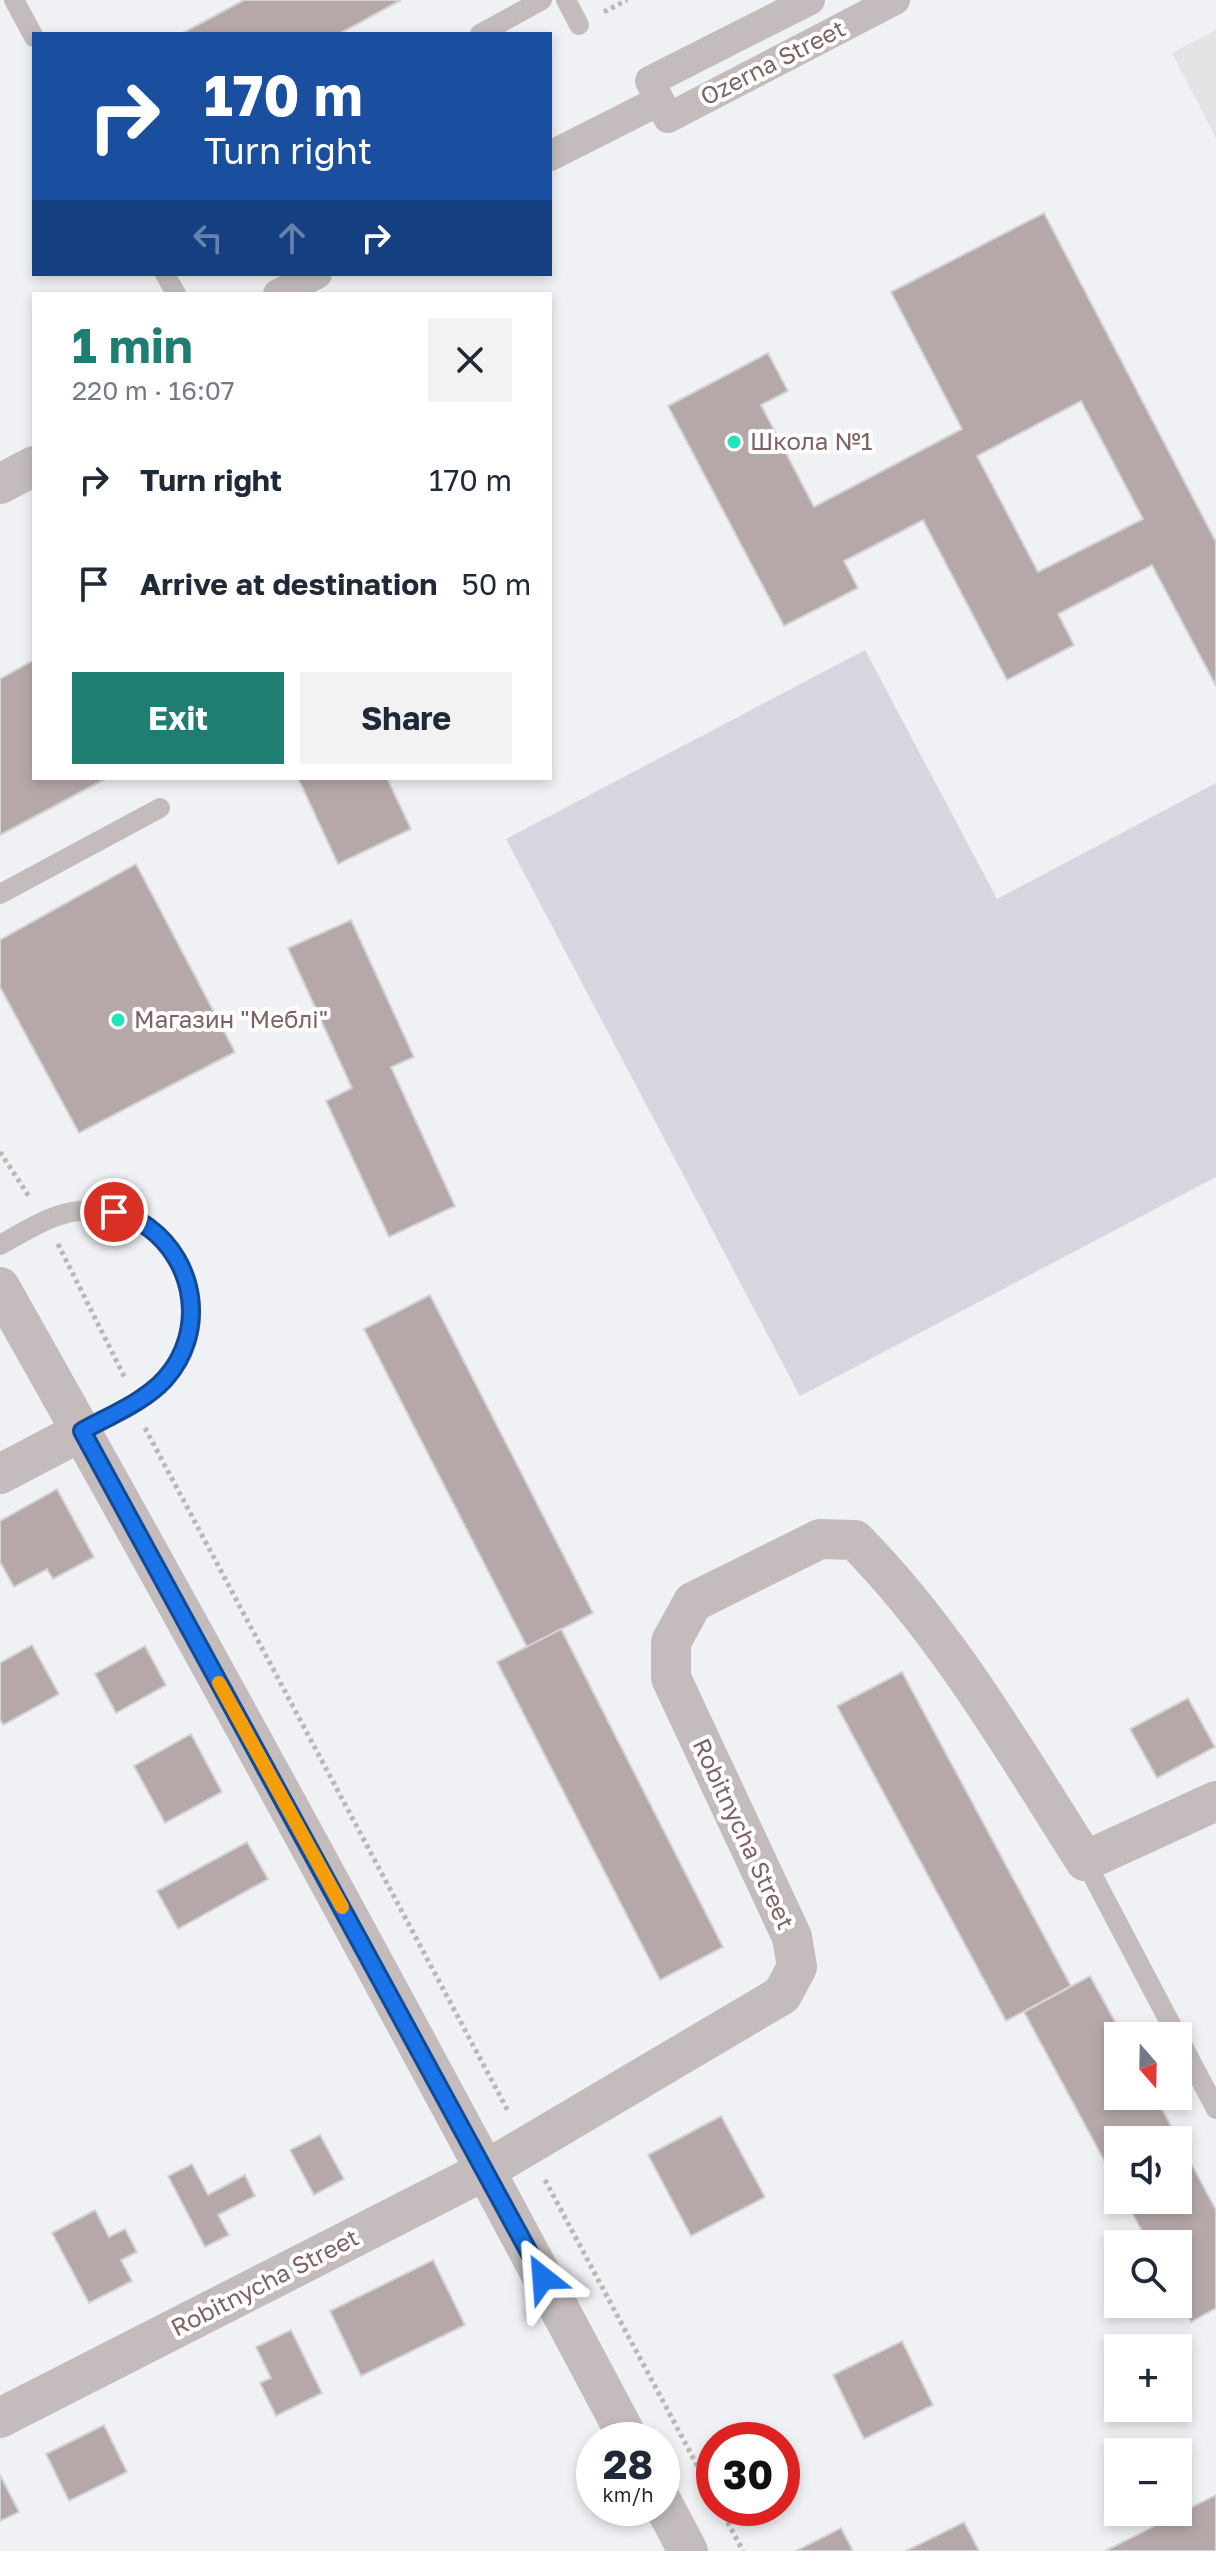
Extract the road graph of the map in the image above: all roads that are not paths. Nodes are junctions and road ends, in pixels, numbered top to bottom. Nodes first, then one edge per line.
1 (14, 0) edge
2 (542, 0) edge
3 (566, 0) edge
4 (810, 0) edge
5 (895, 0) edge
6 (579, 25) dead end
7 (484, 32) edge
8 (32, 33) edge
9 (659, 101) junction
10 (552, 155) edge
11 (313, 276) edge
12 (282, 292) edge
13 (32, 467) edge
14 (0, 484) edge
15 (160, 808) dead end
16 (0, 894) edge
17 (0, 1245) edge
18 (0, 1287) edge
19 (82, 1431) junction
20 (0, 1474) edge
21 (1216, 1801) edge
22 (1085, 1861) junction
23 (1171, 2022) edge
24 (1192, 2063) edge
25 (1216, 2109) edge
26 (486, 2170) junction
27 (0, 2418) edge
28 (619, 2422) edge
29 (675, 2526) edge
30 (688, 2551) edge

1 - 8 lane
2 - 7 lane
3 - 6 lane
4 - 9 street, Ozerna Street
5 - 9 street, Ozerna Street
9 - 10 street
11 - 12 street
13 - 14 street
15 - 16 lane
17 - 19 lane
18 - 19 street
19 - 20 street
19 - 26 street
21 - 22 street
22 - 23 lane
22 - 26 street, Robitnycha Street
24 - 25 lane
26 - 27 street, Robitnycha Street
26 - 28 street
29 - 30 street

